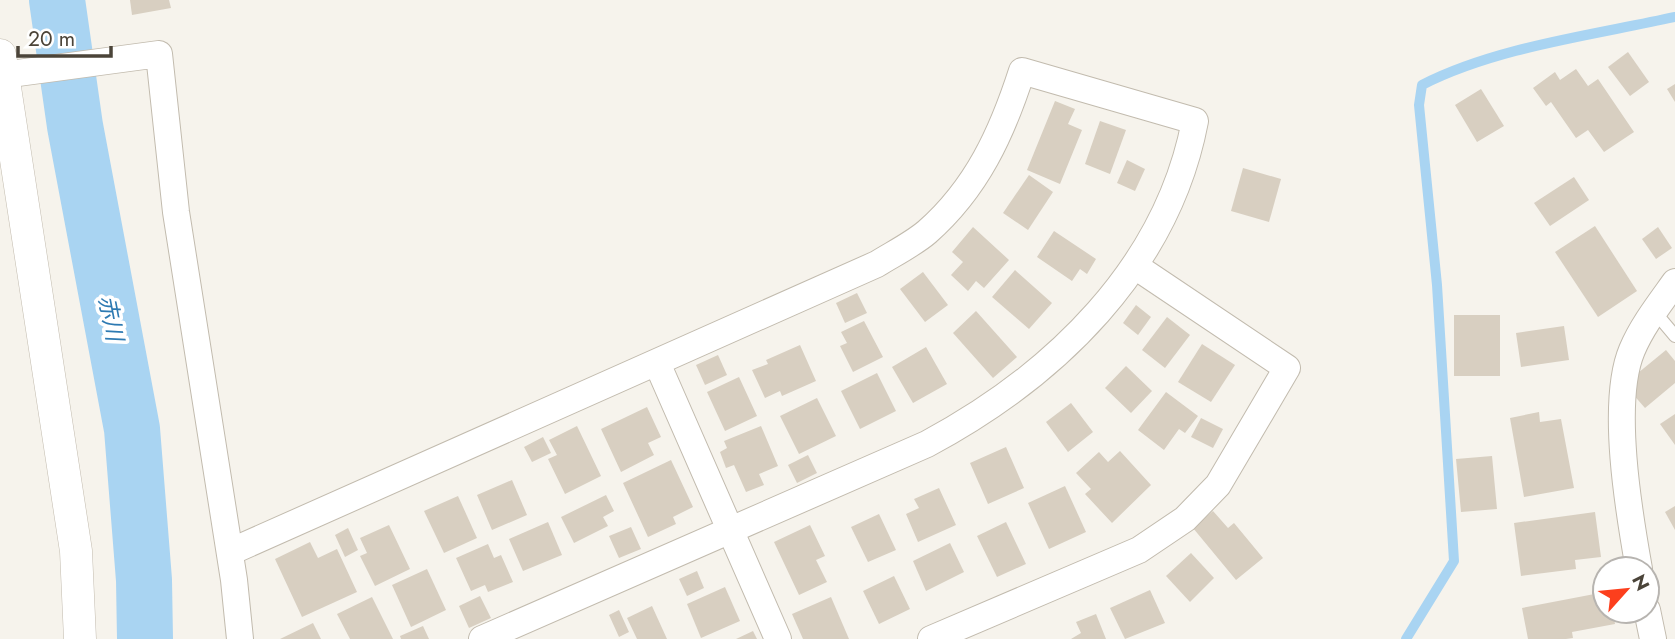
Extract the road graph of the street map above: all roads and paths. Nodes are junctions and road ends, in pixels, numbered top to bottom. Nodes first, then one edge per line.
1 (2, 65) edge
2 (1135, 267) junction
3 (1675, 282) edge
4 (1654, 311) junction
5 (1675, 337) edge
6 (657, 363) junction
7 (730, 531) junction
8 (230, 552) junction
9 (1636, 555) edge
10 (80, 639) edge
11 (240, 639) edge
12 (482, 639) edge
13 (778, 639) edge
14 (931, 639) edge

1 - 8 street
1 - 10 street
2 - 6 street
2 - 7 street
2 - 14 street
3 - 4 street
4 - 5 lane
4 - 9 street
6 - 7 street
6 - 8 street
7 - 12 street
7 - 13 street
8 - 11 street

